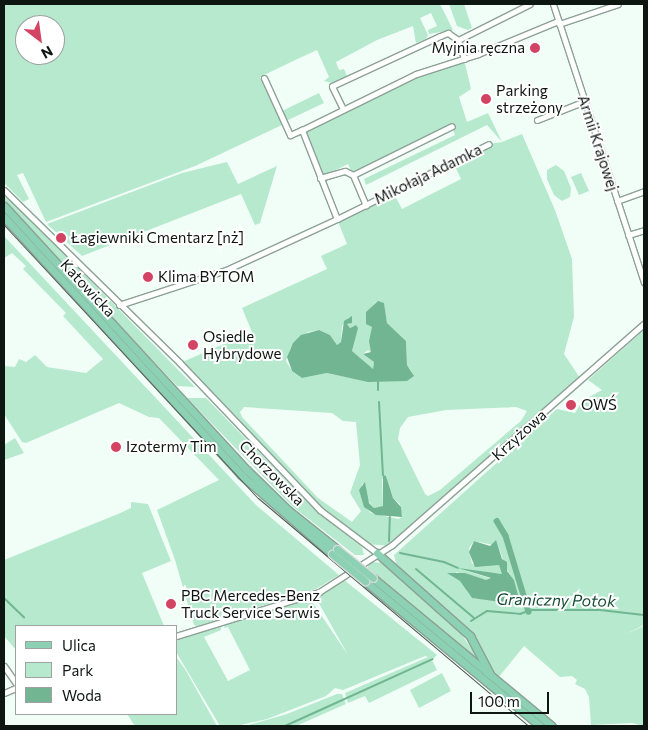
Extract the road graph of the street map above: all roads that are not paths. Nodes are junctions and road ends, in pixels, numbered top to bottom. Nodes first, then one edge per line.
1 (530, 4) edge
2 (553, 4) edge
3 (618, 4) edge
4 (559, 23) junction
5 (458, 40) junction
6 (464, 59) junction
7 (264, 78) dead end
8 (584, 101) junction
9 (344, 109) junction
10 (537, 120) dead end
11 (452, 126) dead end
12 (302, 130) junction
13 (489, 144) dead end
14 (353, 175) junction
15 (320, 178) junction
16 (4, 190) edge
17 (644, 192) edge
18 (617, 201) junction
19 (366, 205) junction
20 (4, 206) edge
21 (4, 217) edge
22 (337, 219) junction
23 (644, 230) edge
24 (628, 235) junction
25 (644, 283) edge
26 (119, 305) junction
27 (644, 324) edge
28 (152, 378) joint
29 (335, 552) junction
30 (377, 553) junction
31 (369, 580) junction
32 (178, 635) edge
33 (4, 666) edge
34 (491, 676) junction
35 (15, 682) edge
36 (540, 726) edge
37 (552, 726) edge

1 - 5 street
2 - 4 street, Armii Krajowej
3 - 4 street
4 - 6 street
4 - 8 street, Armii Krajowej
5 - 6 street
5 - 9 street
6 - 9 street
7 - 12 street
8 - 10 street
8 - 18 street, Armii Krajowej
9 - 12 street
11 - 14 street
12 - 15 street
13 - 19 street, Mikołaja Adamka
14 - 15 street
14 - 19 street, Mikołaja Adamka
15 - 22 street
16 - 26 street, Chorzowska
17 - 18 street
18 - 24 street, Armii Krajowej
19 - 22 street, Mikołaja Adamka
20 - 29 main road, Chorzowska
21 - 28 main road, Katowicka
22 - 26 street, Mikołaja Adamka
23 - 24 street
24 - 25 street, Armii Krajowej
26 - 30 street, Chorzowska
27 - 30 street, Krzyżowa
28 - 29 main road, Chorzowska
29 - 31 main road, Chorzowska, bridge
30 - 32 street
30 - 34 main road
31 - 34 main road, Chorzowska
31 - 36 main road, Chorzowska
33 - 35 street
34 - 37 main road, Chorzowska

